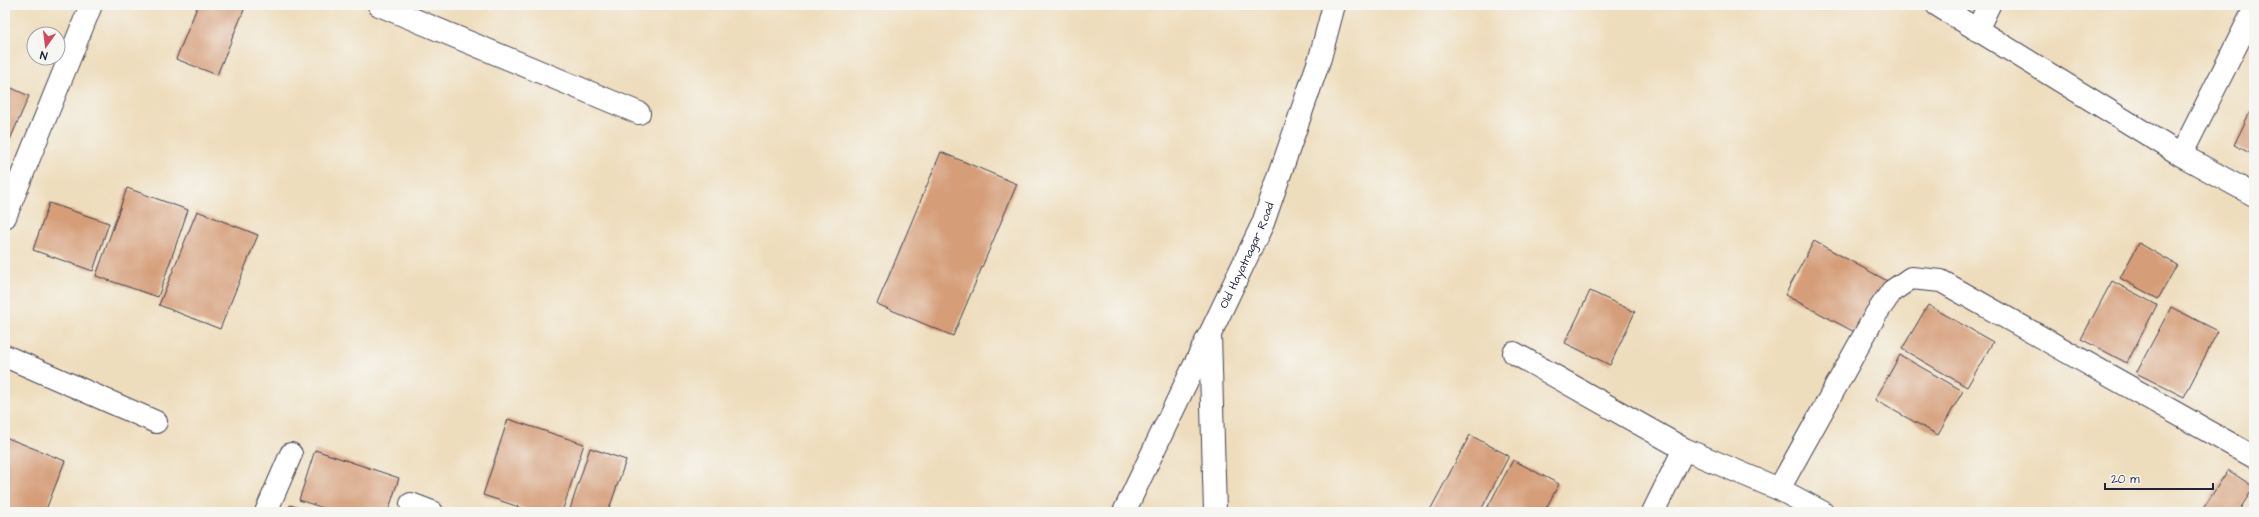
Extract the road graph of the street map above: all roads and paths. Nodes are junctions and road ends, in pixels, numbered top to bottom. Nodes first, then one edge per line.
1 (91, 5) edge
2 (379, 5) edge
3 (1334, 5) edge
4 (1938, 5) edge
5 (1989, 5) edge
6 (2254, 10) edge
7 (1977, 30) junction
8 (639, 113) dead end
9 (2181, 155) junction
10 (11, 186) edge
11 (2254, 195) edge
12 (5, 217) edge
13 (1210, 334) junction
14 (1514, 353) dead end
15 (5, 356) edge
16 (156, 422) dead end
17 (1684, 449) junction
18 (291, 454) dead end
19 (2254, 457) edge
20 (1779, 489) junction
21 (411, 504) dead end
22 (266, 512) edge
23 (432, 512) edge
24 (1124, 512) edge
25 (1216, 512) edge
26 (1653, 512) edge
27 (1822, 512) edge

1 - 10 street
2 - 8 street
3 - 13 street, Old Hayatnagar Road
4 - 7 street
5 - 7 street
6 - 9 street
7 - 9 street
9 - 11 street
10 - 12 street
13 - 24 street
13 - 25 street, Old Hayatnagar Road
14 - 17 street
15 - 16 street
17 - 20 street
17 - 26 street
18 - 22 street
19 - 20 street
20 - 27 street
21 - 23 street

